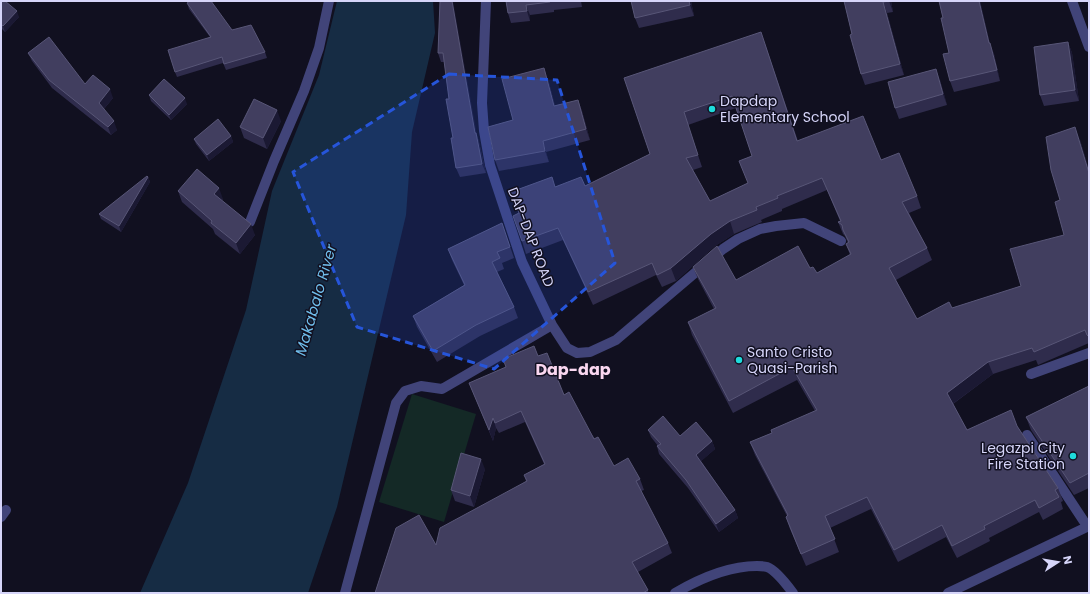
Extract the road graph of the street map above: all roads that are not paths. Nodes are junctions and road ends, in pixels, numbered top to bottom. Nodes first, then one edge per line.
1 (328, 1) edge
2 (486, 1) edge
3 (1072, 1) edge
4 (1089, 47) edge
5 (250, 222) edge
6 (841, 241) edge
7 (552, 325) junction
8 (1089, 353) edge
9 (1031, 374) dead end
10 (1027, 435) edge
11 (1088, 526) edge
12 (345, 593) edge
13 (675, 593) edge
14 (793, 593) edge
15 (948, 593) edge

1 - 5 street
2 - 7 street, DAP-DAP ROAD
3 - 4 street
6 - 7 street, DAP-DAP ROAD
7 - 12 street
8 - 9 street
10 - 11 street
11 - 15 street
13 - 14 street

